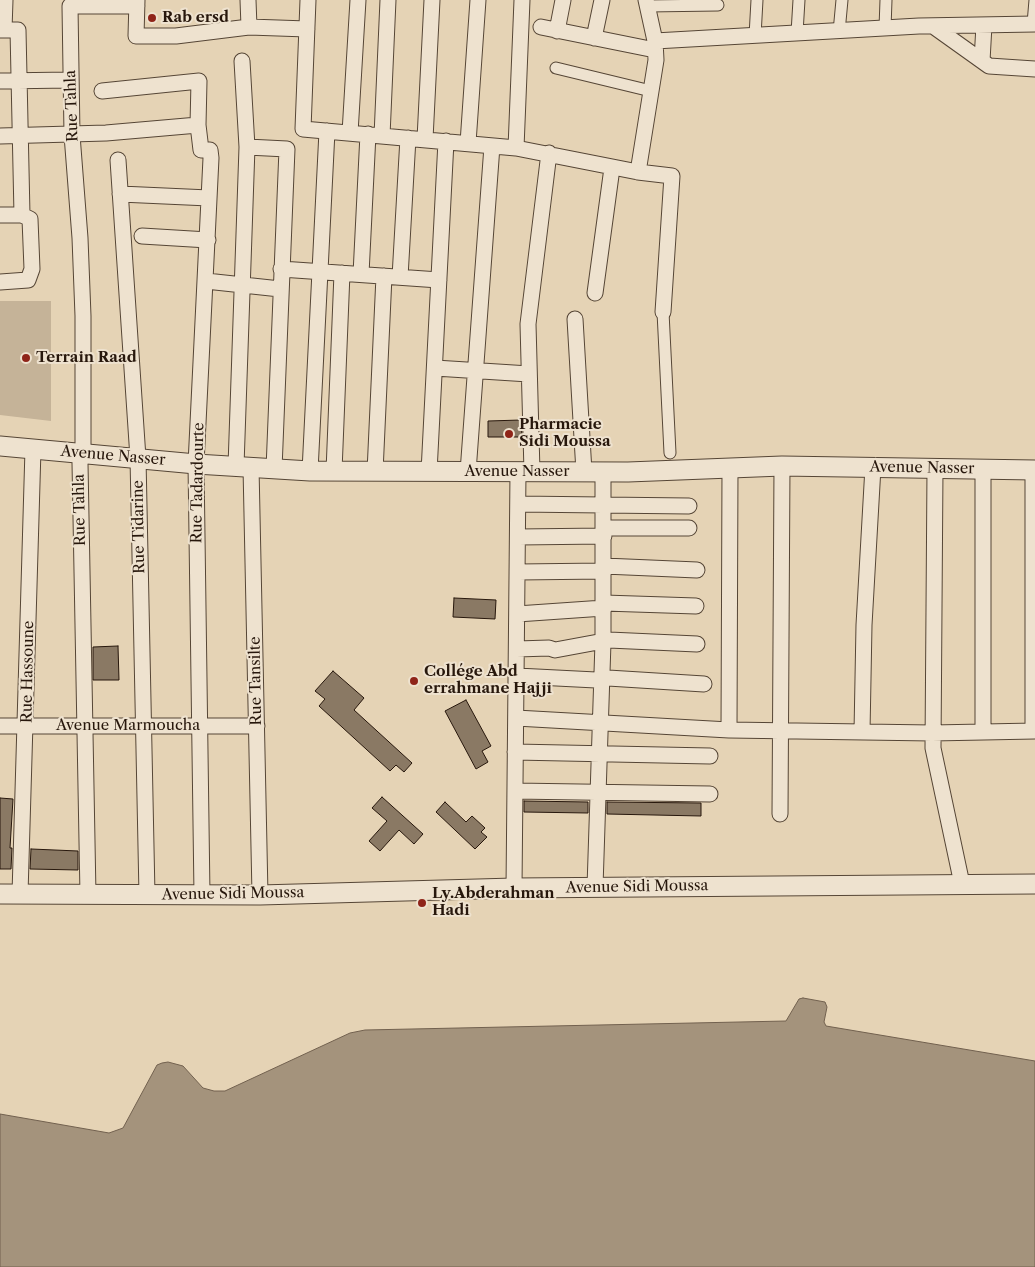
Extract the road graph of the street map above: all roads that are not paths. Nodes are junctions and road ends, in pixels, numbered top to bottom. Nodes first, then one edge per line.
1 (5, 0) edge
2 (248, 0) edge
3 (308, 0) edge
4 (358, 0) edge
5 (388, 0) edge
6 (432, 0) edge
7 (478, 0) edge
8 (522, 0) edge
9 (563, 0) edge
10 (602, 0) edge
11 (757, 0) edge
12 (799, 0) edge
13 (842, 0) edge
14 (886, 0) edge
15 (1035, 0) edge
16 (137, 3) edge
17 (647, 3) edge
18 (718, 5) dead end
19 (1034, 24) edge
20 (984, 25) junction
21 (933, 26) junction
22 (249, 27) junction
23 (541, 27) dead end
24 (884, 28) junction
25 (308, 29) junction
26 (2, 30) edge
27 (557, 31) junction
28 (839, 32) junction
29 (797, 33) junction
30 (755, 36) junction
31 (594, 38) junction
32 (655, 46) junction
33 (242, 61) dead end
34 (982, 61) junction
35 (556, 68) dead end
36 (1035, 69) edge
37 (70, 80) junction
38 (0, 81) edge
39 (18, 82) junction
40 (102, 91) dead end
41 (651, 91) junction
42 (198, 125) junction
43 (327, 131) junction
44 (350, 133) junction
45 (72, 134) junction
46 (375, 135) junction
47 (0, 136) edge
48 (20, 136) junction
49 (408, 138) junction
50 (425, 139) junction
51 (446, 141) junction
52 (468, 144) junction
53 (492, 146) junction
54 (247, 147) junction
55 (516, 148) junction
56 (548, 153) junction
57 (118, 160) dead end
58 (612, 168) junction
59 (638, 172) junction
60 (120, 194) junction
61 (209, 198) junction
62 (0, 215) edge
63 (22, 215) junction
64 (142, 236) dead end
65 (208, 240) junction
66 (281, 268) junction
67 (320, 272) junction
68 (342, 273) junction
69 (361, 274) junction
70 (384, 276) junction
71 (400, 277) junction
72 (439, 280) junction
73 (206, 281) junction
74 (0, 282) edge
75 (242, 285) junction
76 (280, 289) junction
77 (595, 293) dead end
78 (663, 312) joint
79 (575, 319) dead end
80 (435, 368) junction
81 (476, 371) junction
82 (529, 374) junction
83 (0, 446) edge
84 (34, 449) junction
85 (83, 454) junction
86 (138, 458) junction
87 (670, 461) junction
88 (196, 464) junction
89 (243, 466) junction
90 (782, 466) junction
91 (873, 467) junction
92 (730, 468) junction
93 (274, 469) junction
94 (935, 469) junction
95 (983, 470) junction
96 (1034, 470) edge
97 (310, 471) junction
98 (334, 471) junction
99 (375, 472) junction
100 (429, 472) junction
101 (468, 472) junction
102 (525, 472) junction
103 (584, 472) junction
104 (603, 472) junction
105 (518, 504) junction
106 (604, 505) junction
107 (689, 506) dead end
108 (689, 528) dead end
109 (604, 532) junction
110 (518, 536) junction
111 (604, 569) junction
112 (697, 570) dead end
113 (518, 572) junction
114 (604, 605) junction
115 (696, 606) dead end
116 (517, 614) junction
117 (603, 642) junction
118 (697, 644) dead end
119 (517, 649) junction
120 (516, 676) junction
121 (601, 679) junction
122 (704, 684) dead end
123 (516, 718) junction
124 (600, 722) junction
125 (0, 726) edge
126 (27, 726) junction
127 (257, 726) junction
128 (85, 727) junction
129 (144, 727) junction
130 (200, 727) junction
131 (729, 730) junction
132 (780, 730) junction
133 (862, 732) junction
134 (983, 732) junction
135 (1034, 732) edge
136 (932, 733) junction
137 (516, 752) junction
138 (599, 753) junction
139 (710, 756) dead end
140 (515, 791) junction
141 (599, 791) junction
142 (710, 794) dead end
143 (780, 814) dead end
144 (962, 884) junction
145 (1035, 884) edge
146 (595, 887) junction
147 (514, 888) junction
148 (0, 894) edge
149 (20, 894) junction
150 (88, 895) junction
151 (147, 895) junction
152 (202, 895) junction
153 (260, 895) junction

1 - 26 street
2 - 22 street
3 - 25 street
4 - 44 street
5 - 46 street
6 - 50 street
7 - 52 street
8 - 55 street
9 - 27 street
10 - 31 street
11 - 30 street
12 - 29 street
13 - 28 street
14 - 24 street
15 - 19 street
16 - 22 street
16 - 37 street, Rue Tahla
17 - 18 street
17 - 32 street
19 - 20 street
20 - 21 street
20 - 34 street
21 - 24 street
21 - 34 street
22 - 25 street
23 - 27 street
24 - 28 street
25 - 43 street
26 - 39 street
27 - 31 street
28 - 29 street
29 - 30 street
30 - 32 street
31 - 32 street
32 - 41 street
33 - 54 street, Rue Tansilte
34 - 36 street
35 - 41 street
37 - 39 street
37 - 45 street, Rue Tahla
38 - 39 street
39 - 48 street
40 - 42 street, Rue Tadardourte
41 - 59 street
42 - 45 street
42 - 61 street, Rue Tadardourte
43 - 44 street
43 - 67 street
44 - 46 street
45 - 48 street
45 - 85 street, Rue Tahla
46 - 49 street
46 - 69 street
47 - 48 street
48 - 63 street
49 - 50 street
49 - 71 street
50 - 51 street
51 - 52 street
51 - 72 street
52 - 53 street
53 - 55 street
53 - 81 street
54 - 66 street
54 - 75 street, Rue Tansilte
55 - 56 street
56 - 58 street
56 - 82 street
57 - 60 street, Rue Tidarine
58 - 59 street
58 - 77 street
59 - 78 street
60 - 61 street
60 - 86 street, Rue Tidarine
61 - 65 street, Rue Tadardourte
62 - 63 street
63 - 74 street
64 - 65 street
65 - 73 street, Rue Tadardourte
66 - 67 street
66 - 76 street
67 - 68 street
67 - 97 street
68 - 69 street
68 - 98 street
69 - 70 street
70 - 71 street
70 - 99 street
71 - 72 street
72 - 80 street
73 - 75 street
73 - 88 street, Rue Tadardourte
75 - 76 street
75 - 89 street, Rue Tansilte
76 - 93 street
78 - 87 street
79 - 103 street
80 - 81 street
80 - 100 street
81 - 82 street
81 - 101 street
82 - 102 street
83 - 84 street, Avenue Nasser
84 - 85 street, Avenue Nasser
84 - 126 street, Rue Hassoune
85 - 86 street, Avenue Nasser
85 - 128 street, Rue Tahla
86 - 88 street, Avenue Nasser
86 - 129 street, Rue Tidarine
87 - 92 street, Avenue Nasser
87 - 104 street, Avenue Nasser
88 - 89 street, Avenue Nasser
88 - 130 street, Rue Tadardourte
89 - 93 street, Avenue Nasser
89 - 127 street, Rue Tansilte
90 - 91 street, Avenue Nasser
90 - 92 street, Avenue Nasser
90 - 132 street
91 - 94 street, Avenue Nasser
91 - 133 street
92 - 131 street
93 - 97 street, Avenue Nasser
94 - 95 street, Avenue Nasser
94 - 136 street
95 - 96 street, Avenue Nasser
95 - 134 street
96 - 135 street
97 - 98 street, Avenue Nasser
98 - 99 street, Avenue Nasser
99 - 100 street, Avenue Nasser
100 - 101 street, Avenue Nasser
101 - 102 street, Avenue Nasser
102 - 103 street, Avenue Nasser
102 - 105 street
103 - 104 street, Avenue Nasser
104 - 106 street
105 - 106 street
105 - 110 street
106 - 107 street
106 - 109 street
108 - 109 street
109 - 110 street
109 - 111 street
110 - 113 street
111 - 112 street
111 - 113 street
111 - 114 street
113 - 116 street
114 - 115 street
114 - 116 street
114 - 117 street
116 - 119 street
117 - 118 street
117 - 119 street
117 - 121 street
119 - 120 street
120 - 121 street
120 - 123 street
121 - 122 street
121 - 124 street
123 - 124 street
123 - 137 street
124 - 131 street
124 - 138 street
125 - 126 street, Avenue Marmoucha
126 - 128 street, Avenue Marmoucha
126 - 149 street, Rue Hassoune
127 - 130 street, Avenue Marmoucha
127 - 153 street, Rue Tansilte
128 - 129 street, Avenue Marmoucha
128 - 150 street, Rue Tahla
129 - 130 street, Avenue Marmoucha
129 - 151 street, Rue Tidarine
130 - 152 street, Rue Tadardourte
131 - 132 street
132 - 133 street
132 - 143 street
133 - 136 street
134 - 135 street
134 - 136 street
136 - 144 street
137 - 138 street
137 - 140 street
138 - 139 street
138 - 141 street
140 - 141 street
140 - 147 street
141 - 142 street
141 - 146 street
144 - 145 street, Avenue Sidi Moussa
144 - 146 street, Avenue Sidi Moussa
146 - 147 street, Avenue Sidi Moussa
147 - 153 street, Avenue Sidi Moussa
148 - 149 street, Avenue Sidi Moussa
149 - 150 street, Avenue Sidi Moussa
150 - 151 street, Avenue Sidi Moussa
151 - 152 street, Avenue Sidi Moussa
152 - 153 street, Avenue Sidi Moussa

